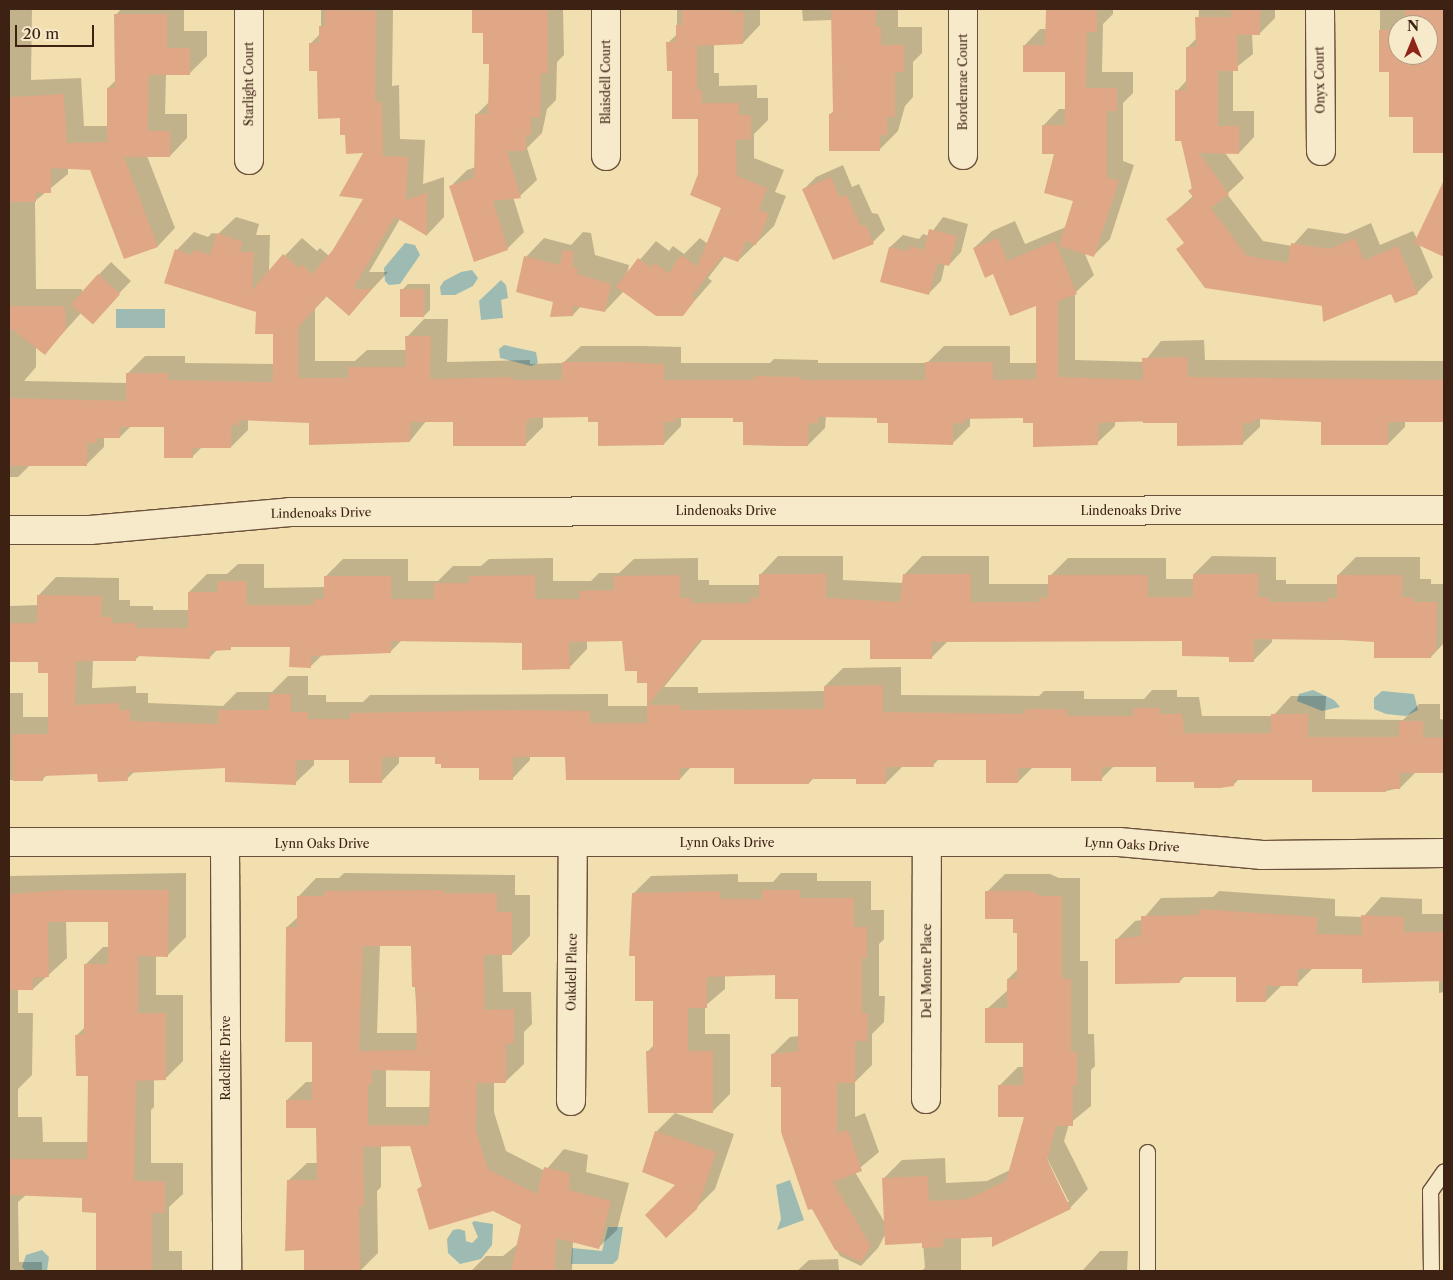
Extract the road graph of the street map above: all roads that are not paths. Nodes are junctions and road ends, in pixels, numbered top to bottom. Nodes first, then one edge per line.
1 (249, 9) edge
2 (606, 9) edge
3 (963, 9) edge
4 (1320, 9) edge
5 (1321, 151) dead end
6 (963, 155) dead end
7 (606, 156) dead end
8 (249, 160) dead end
9 (1444, 510) edge
10 (9, 530) edge
11 (9, 842) edge
12 (573, 843) junction
13 (226, 844) junction
14 (927, 844) junction
15 (1444, 853) edge
16 (926, 1099) dead end
17 (571, 1102) dead end
18 (1147, 1152) dead end
19 (1444, 1170) edge
20 (227, 1271) edge
21 (1147, 1271) edge
22 (1431, 1271) edge

1 - 8 street, Starlight Court
2 - 7 street, Blaisdell Court
3 - 6 street, Bordenrae Court
4 - 5 street, Onyx Court
9 - 10 street, Lindenoaks Drive
11 - 13 street, Lynn Oaks Drive
12 - 13 street, Lynn Oaks Drive
12 - 14 street, Lynn Oaks Drive
12 - 17 street, Oakdell Place
13 - 20 street, Radcliffe Drive
14 - 15 street, Lynn Oaks Drive
14 - 16 street, Del Monte Place
18 - 21 lane
19 - 22 lane

